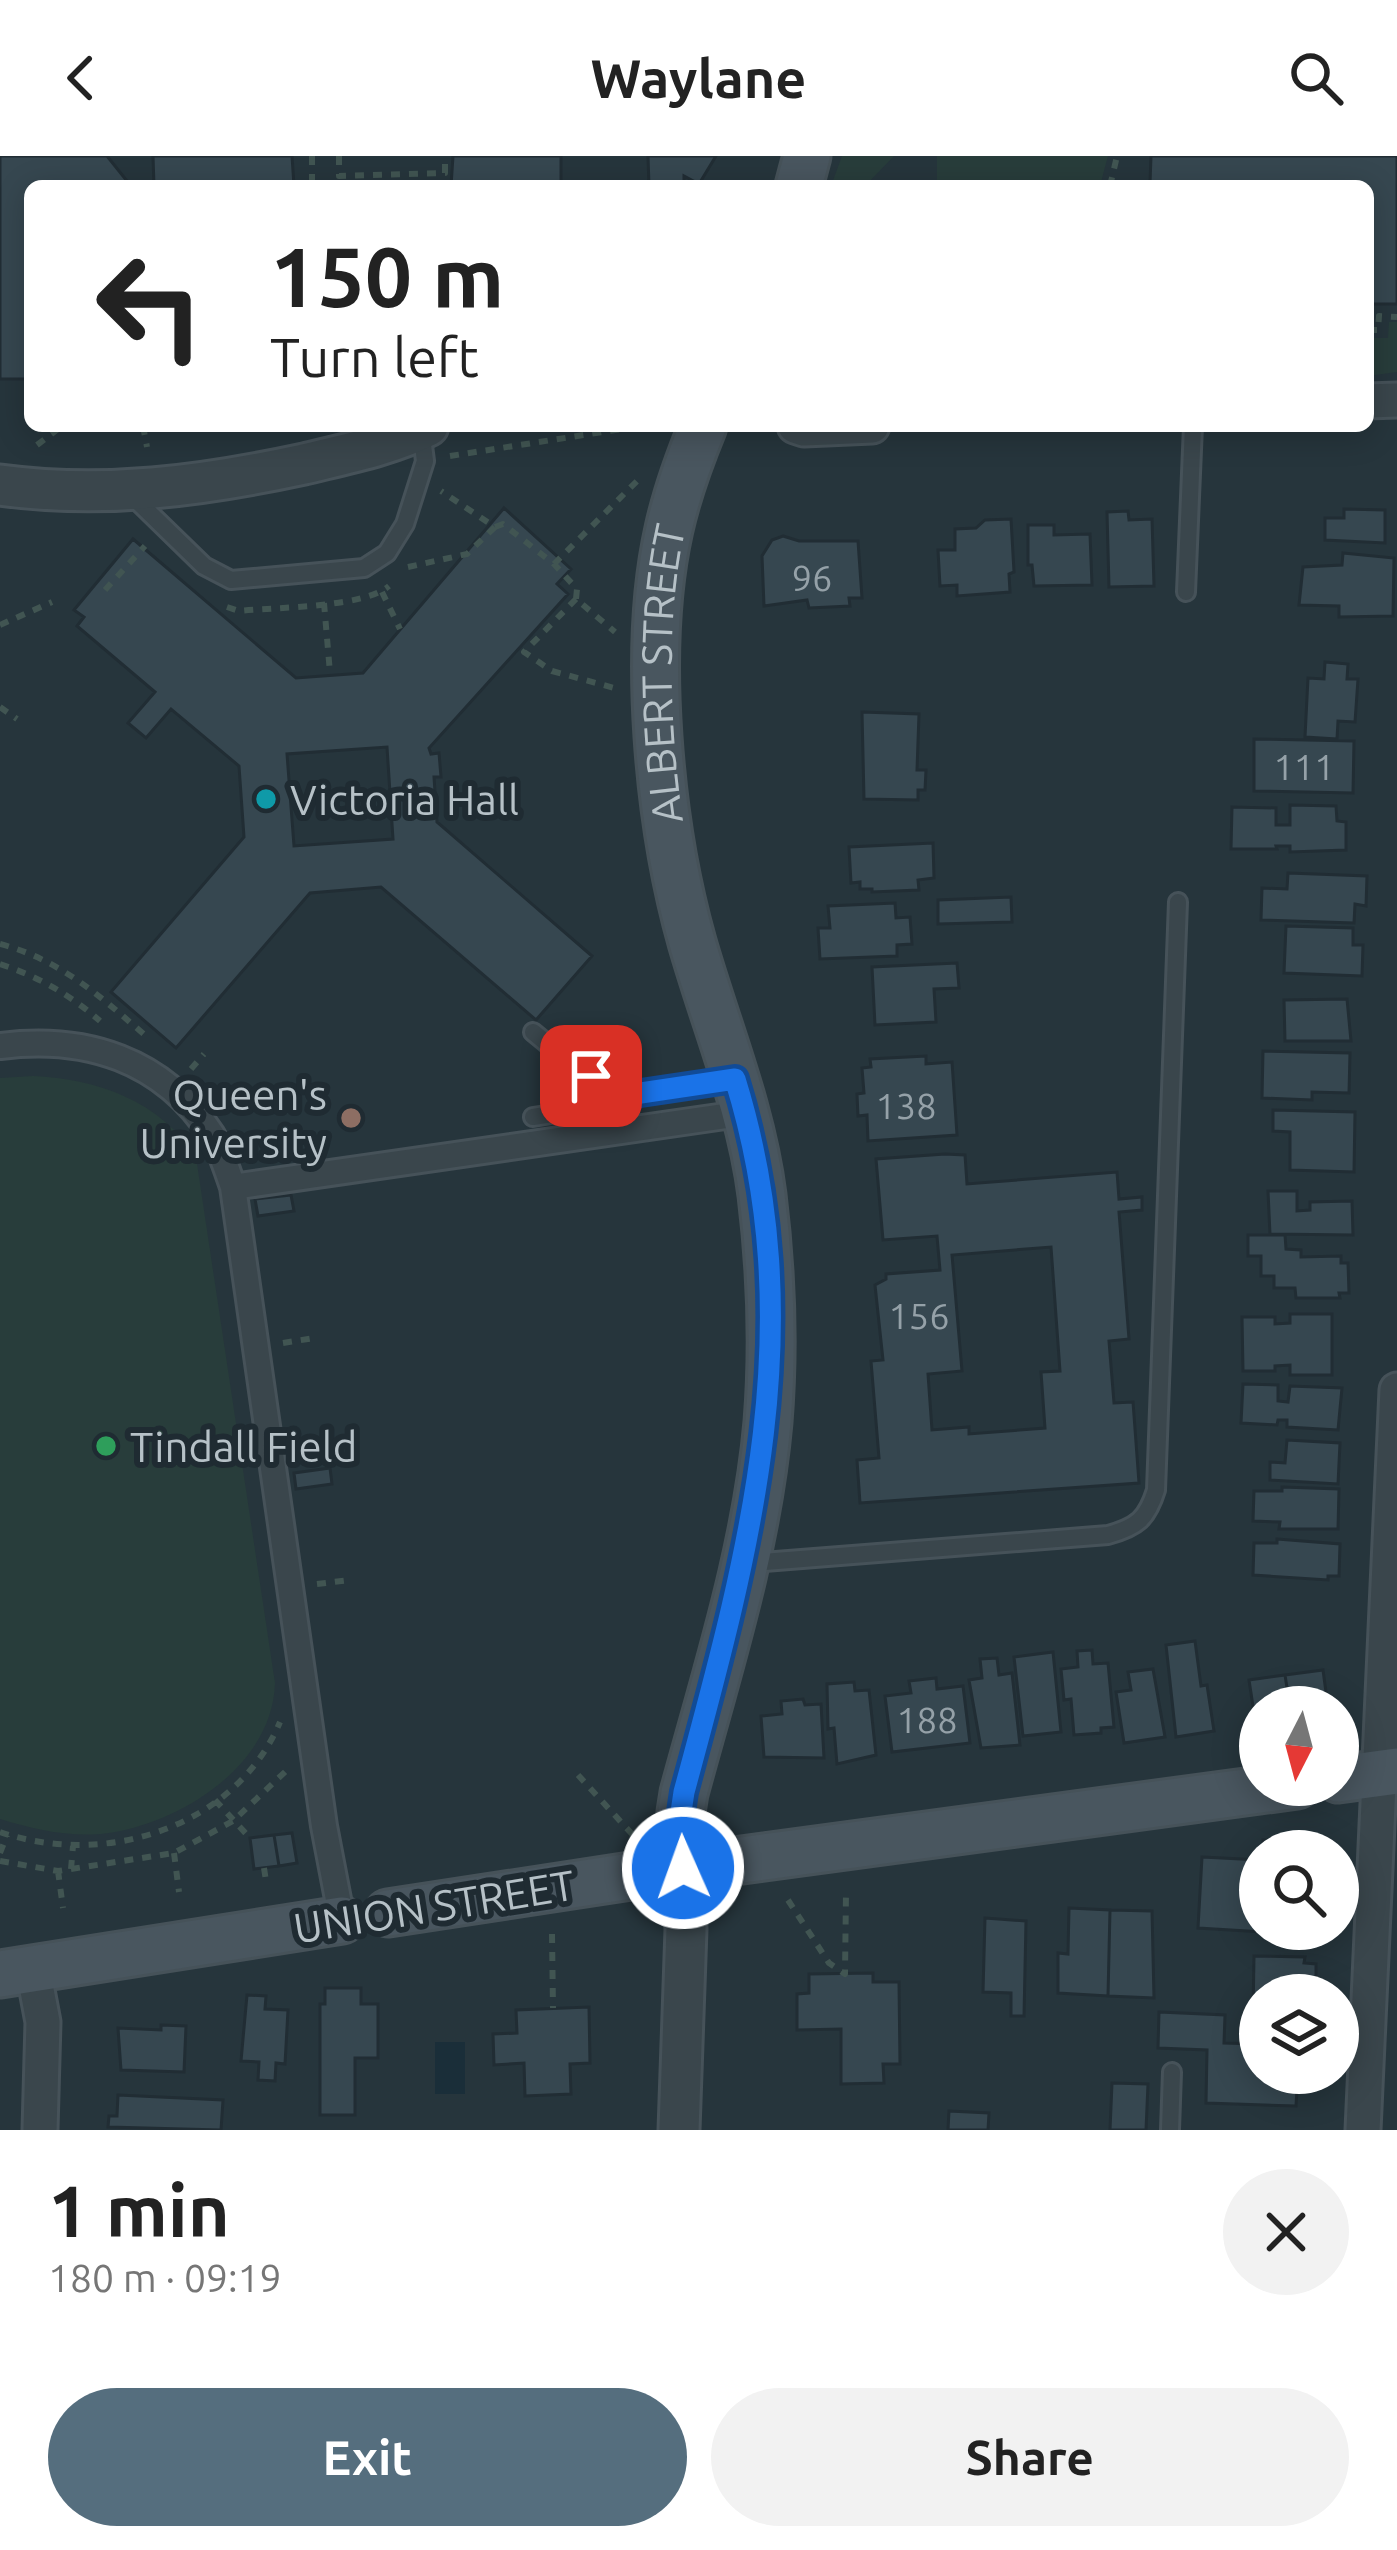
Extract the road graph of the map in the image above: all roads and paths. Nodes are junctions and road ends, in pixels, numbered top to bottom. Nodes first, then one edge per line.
1 (339, 156) edge
2 (445, 156) edge
3 (1397, 316) edge
4 (1374, 330) edge
5 (54, 432) edge
6 (144, 432) edge
7 (528, 432) edge
8 (701, 432) edge
9 (1192, 432) edge
10 (433, 437) edge
11 (37, 445) dead end
12 (147, 447) dead end
13 (653, 465) dead end
14 (0, 484) edge
15 (439, 489) dead end
16 (128, 493) junction
17 (495, 527) junction
18 (554, 564) junction
19 (408, 567) dead end
20 (382, 592) dead end
21 (1186, 592) dead end
22 (576, 599) junction
23 (52, 602) dead end
24 (324, 603) dead end
25 (0, 625) edge
26 (400, 629) dead end
27 (618, 634) dead end
28 (330, 674) dead end
29 (632, 691) dead end
30 (0, 707) edge
31 (17, 719) dead end
32 (1178, 902) dead end
33 (0, 944) edge
34 (532, 1032) dead end
35 (157, 1045) dead end
36 (0, 1046) edge
37 (204, 1054) dead end
38 (189, 1072) dead end
39 (634, 1094) junction
40 (741, 1096) junction
41 (533, 1117) dead end
42 (233, 1187) junction
43 (1397, 1390) edge
44 (744, 1564) junction
45 (283, 1714) dead end
46 (578, 1775) dead end
47 (1371, 1775) edge
48 (1239, 1793) edge
49 (262, 1797) dead end
50 (215, 1801) junction
51 (233, 1820) junction
52 (3, 1833) edge
53 (155, 1835) junction
54 (634, 1836) dead end
55 (250, 1838) dead end
56 (73, 1846) junction
57 (174, 1853) junction
58 (160, 1856) junction
59 (0, 1857) edge
60 (264, 1868) dead end
61 (683, 1868) junction
62 (71, 1869) junction
63 (58, 1871) junction
64 (266, 1881) dead end
65 (179, 1892) dead end
66 (846, 1892) dead end
67 (788, 1900) dead end
68 (62, 1908) dead end
69 (388, 1913) joint
70 (342, 1920) junction
71 (552, 1934) dead end
72 (16, 1972) edge
73 (553, 2008) dead end
74 (1172, 2072) dead end
75 (40, 2130) edge
76 (679, 2130) edge
77 (1170, 2130) edge
78 (1363, 2130) edge

1 - 2 path
3 - 4 path
5 - 11 path
6 - 12 path
7 - 10 path
8 - 40 main road, ALBERT STREET
9 - 21 lane
10 - 16 street
10 - 16 lane
13 - 18 path
14 - 16 street
15 - 17 path
17 - 18 path
17 - 19 path
18 - 22 path
20 - 26 path
22 - 27 path
22 - 29 path
23 - 25 path
24 - 28 path
30 - 31 path
32 - 44 lane
33 - 35 path
34 - 39 lane
36 - 42 street
37 - 38 path
39 - 40 lane
39 - 41 lane
40 - 42 street
40 - 44 main road, ALBERT STREET
42 - 70 street
43 - 47 street
44 - 61 main road, ALBERT STREET
45 - 50 path
46 - 54 path
47 - 78 street
48 - 61 main road, UNION STREET
49 - 51 path
50 - 51 path
50 - 53 path
51 - 55 path
51 - 57 path
52 - 56 path
52 - 59 path
53 - 56 path
53 - 58 path
56 - 62 path
57 - 58 path
57 - 65 path
58 - 62 path
59 - 63 path
60 - 64 path
61 - 69 main road, UNION STREET
61 - 76 street, ALBERT STREET
62 - 63 path
63 - 68 path
66 - 67 path
69 - 70 street, UNION STREET
70 - 72 main road, UNION STREET
71 - 73 path
72 - 75 street
74 - 77 lane

